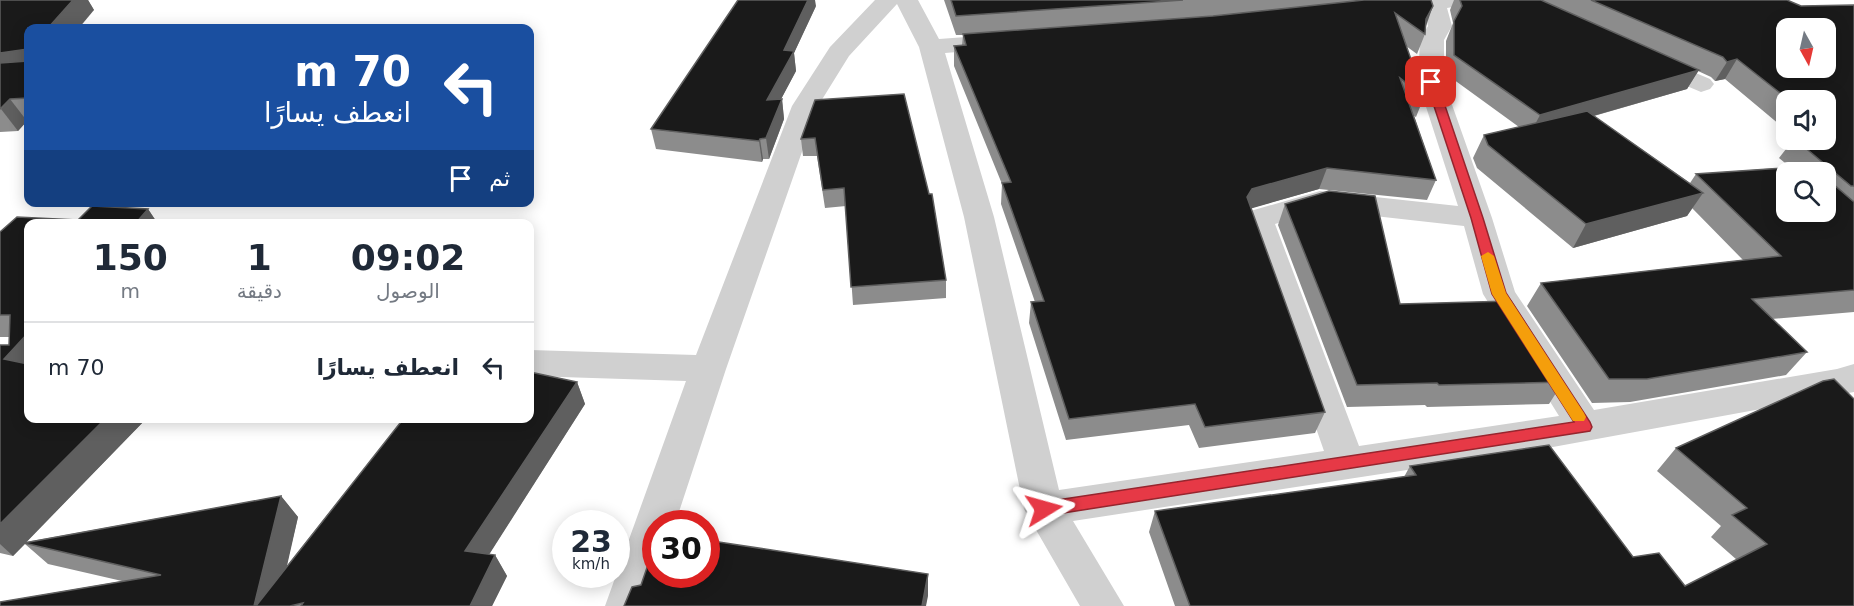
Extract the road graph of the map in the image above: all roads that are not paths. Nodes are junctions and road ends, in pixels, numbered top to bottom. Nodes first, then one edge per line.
1 (888, 0) edge
2 (906, 0) edge
3 (1446, 1) edge
4 (1365, 8) edge
5 (1024, 40) edge
6 (931, 47) junction
7 (1637, 56) edge
8 (1701, 84) dead end
9 (1477, 218) junction
10 (534, 363) edge
11 (708, 369) junction
12 (1854, 377) edge
13 (1585, 427) junction
14 (1347, 464) junction
15 (1044, 509) junction
16 (626, 606) edge
17 (1103, 606) edge

1 - 11 street
2 - 6 street
3 - 4 street
3 - 9 street
5 - 6 street
6 - 15 street
7 - 8 street
9 - 13 street
9 - 14 street
10 - 11 street
11 - 16 street
12 - 13 street
13 - 14 street
14 - 15 street
15 - 17 street

